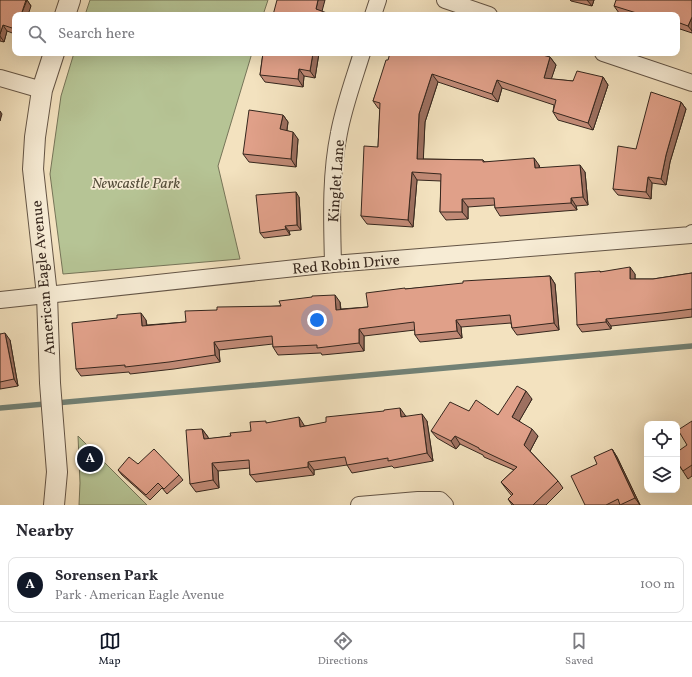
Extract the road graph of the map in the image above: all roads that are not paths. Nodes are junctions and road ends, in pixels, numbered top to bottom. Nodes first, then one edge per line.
1 (70, 0) edge
2 (378, 0) edge
3 (445, 0) edge
4 (66, 12) edge
5 (374, 12) edge
6 (481, 12) edge
7 (53, 56) edge
8 (361, 56) edge
9 (611, 56) edge
10 (0, 78) edge
11 (692, 83) edge
12 (42, 90) junction
13 (692, 233) edge
14 (333, 264) junction
15 (47, 295) junction
16 (0, 300) edge
17 (54, 505) edge
18 (359, 505) edge
19 (445, 505) edge

1 - 4 street
2 - 5 street
3 - 6 street
7 - 12 street, American Eagle Avenue
8 - 14 street, Kinglet Lane
9 - 11 street
10 - 12 street
12 - 15 street, American Eagle Avenue
13 - 14 street, Red Robin Drive
14 - 15 street, Red Robin Drive
15 - 16 street, Red Robin Drive
15 - 17 street, American Eagle Avenue
18 - 19 street

